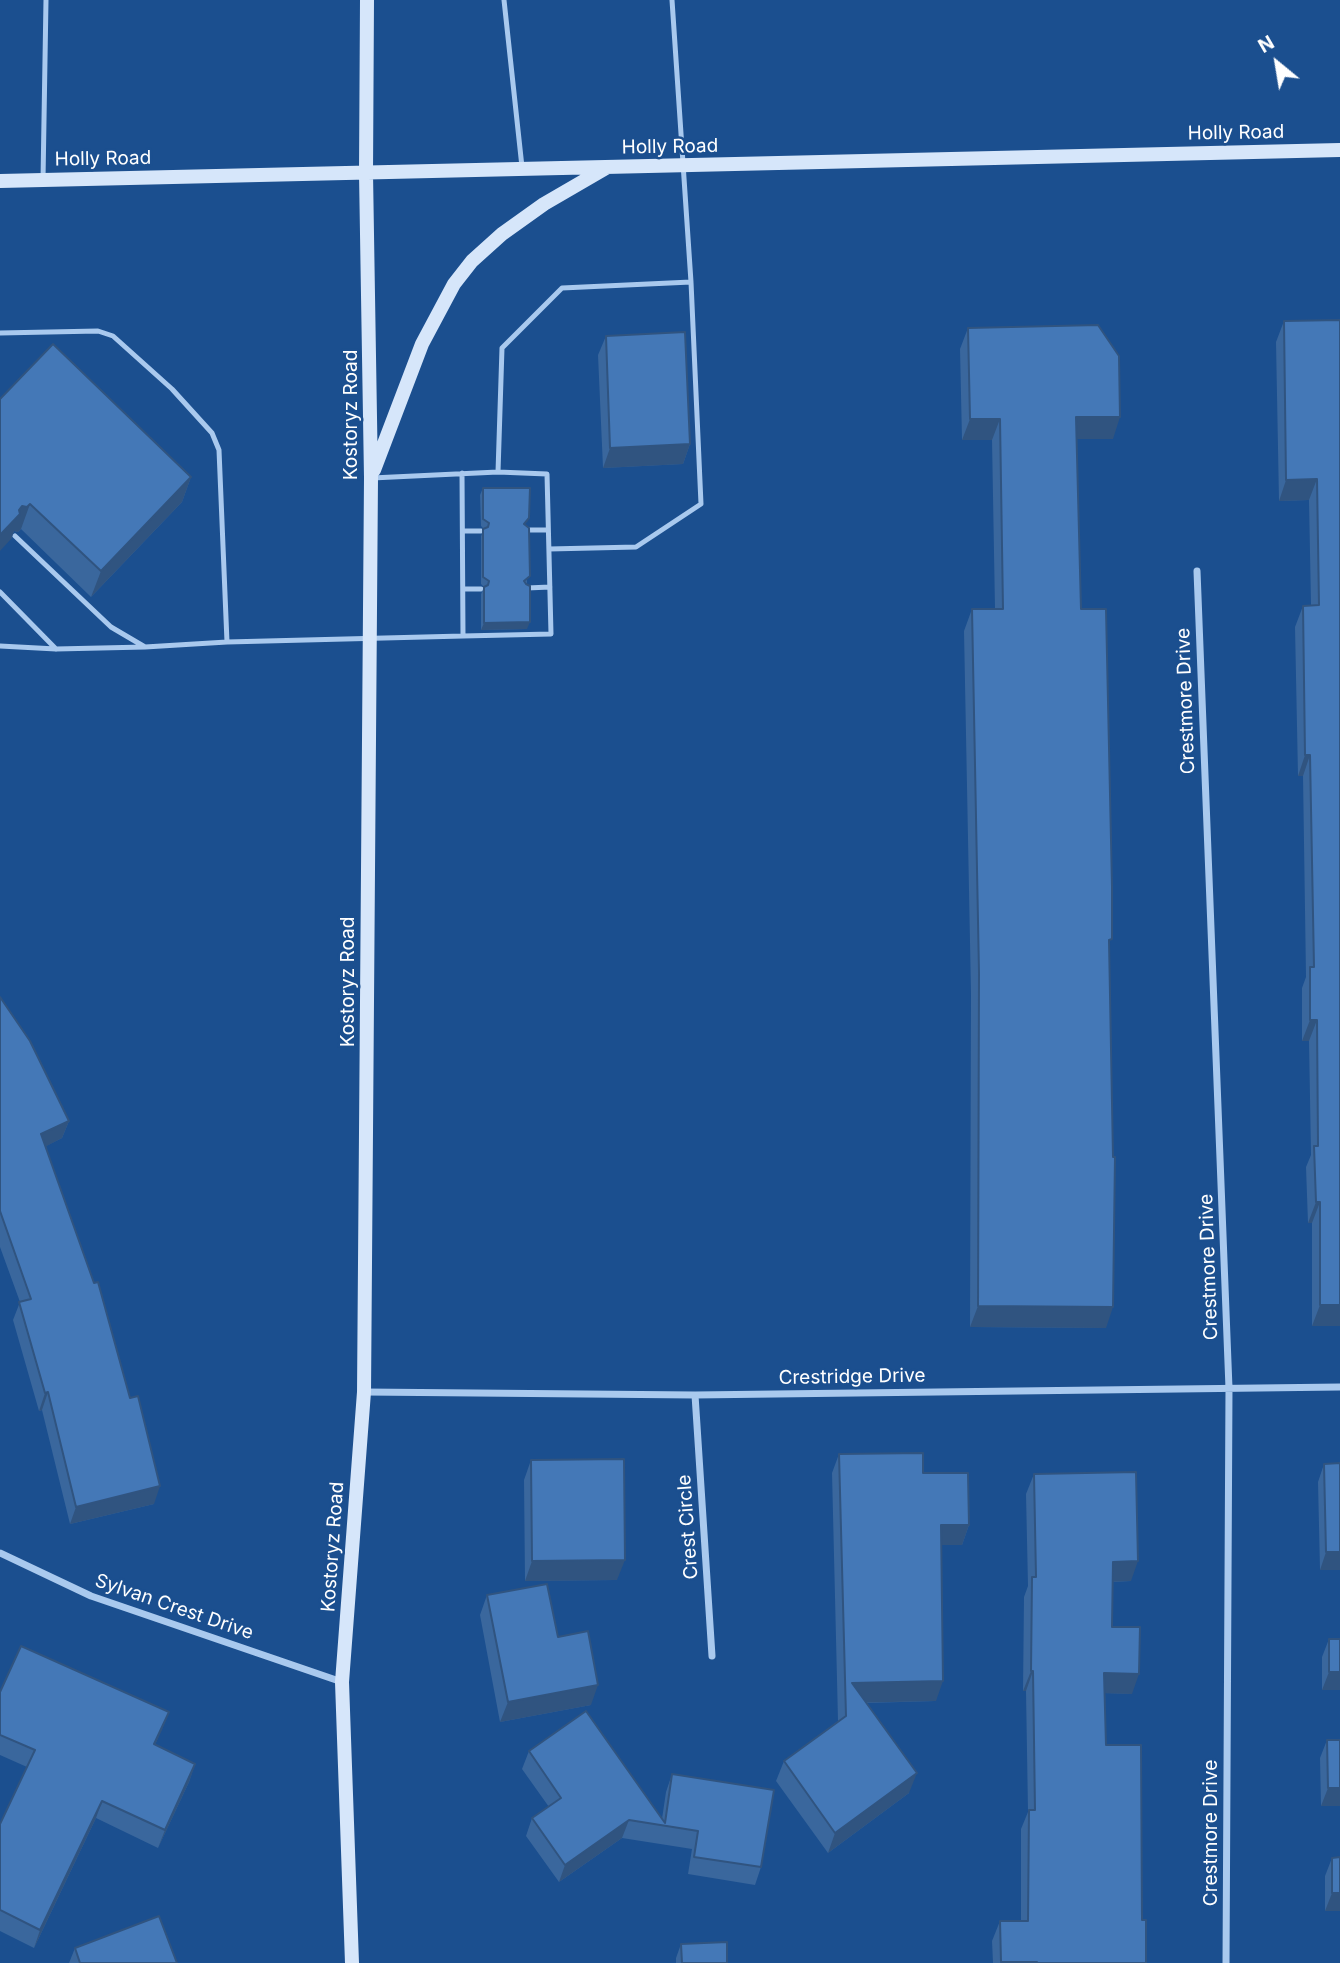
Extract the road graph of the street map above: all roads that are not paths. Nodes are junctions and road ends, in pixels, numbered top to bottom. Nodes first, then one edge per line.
1 (46, 0) edge
2 (367, 0) edge
3 (504, 0) edge
4 (672, 0) edge
5 (1340, 150) edge
6 (682, 166) junction
7 (607, 167) junction
8 (523, 169) junction
9 (366, 173) junction
10 (43, 180) junction
11 (0, 181) edge
12 (691, 282) junction
13 (0, 333) edge
14 (498, 472) junction
15 (462, 473) junction
16 (371, 478) junction
17 (527, 530) edge
18 (548, 530) junction
19 (463, 531) junction
20 (481, 531) edge
21 (15, 536) edge
22 (549, 549) junction
23 (1197, 571) dead end
24 (550, 587) junction
25 (527, 588) edge
26 (463, 589) junction
27 (481, 589) edge
28 (0, 592) edge
29 (463, 636) junction
30 (369, 637) junction
31 (227, 642) junction
32 (0, 646) edge
33 (145, 647) junction
34 (56, 649) junction
35 (1340, 1387) edge
36 (1229, 1388) junction
37 (364, 1392) junction
38 (695, 1395) junction
39 (0, 1553) edge
40 (712, 1656) dead end
41 (342, 1682) junction
42 (352, 1963) edge
43 (1226, 1963) edge

1 - 10 lane
2 - 9 main road, Kostoryz Road
3 - 8 lane
4 - 6 lane
5 - 6 main road, Holly Road
6 - 7 main road, Holly Road
6 - 12 lane
7 - 8 main road, Holly Road
7 - 16 main road
8 - 9 main road, Holly Road
9 - 10 main road, Holly Road
9 - 16 main road, Kostoryz Road
10 - 11 main road, Holly Road
12 - 14 lane
12 - 22 lane
13 - 31 lane
14 - 15 lane
14 - 18 lane
15 - 16 lane
15 - 19 lane
16 - 30 main road, Kostoryz Road
17 - 18 lane
18 - 22 lane
19 - 20 lane
19 - 26 lane
21 - 33 lane
22 - 24 lane
23 - 36 street, Crestmore Drive
24 - 25 lane
24 - 29 lane
26 - 27 lane
26 - 29 lane
28 - 34 lane
29 - 30 lane
30 - 31 lane
30 - 37 main road, Kostoryz Road
31 - 33 lane
32 - 34 lane
33 - 34 lane
35 - 36 street, Crestridge Drive
36 - 38 street, Crestridge Drive
36 - 43 street, Crestmore Drive
37 - 38 street, Crestridge Drive
37 - 41 main road, Kostoryz Road
38 - 40 street, Crest Circle
39 - 41 street, Sylvan Crest Drive
41 - 42 main road, Kostoryz Road

